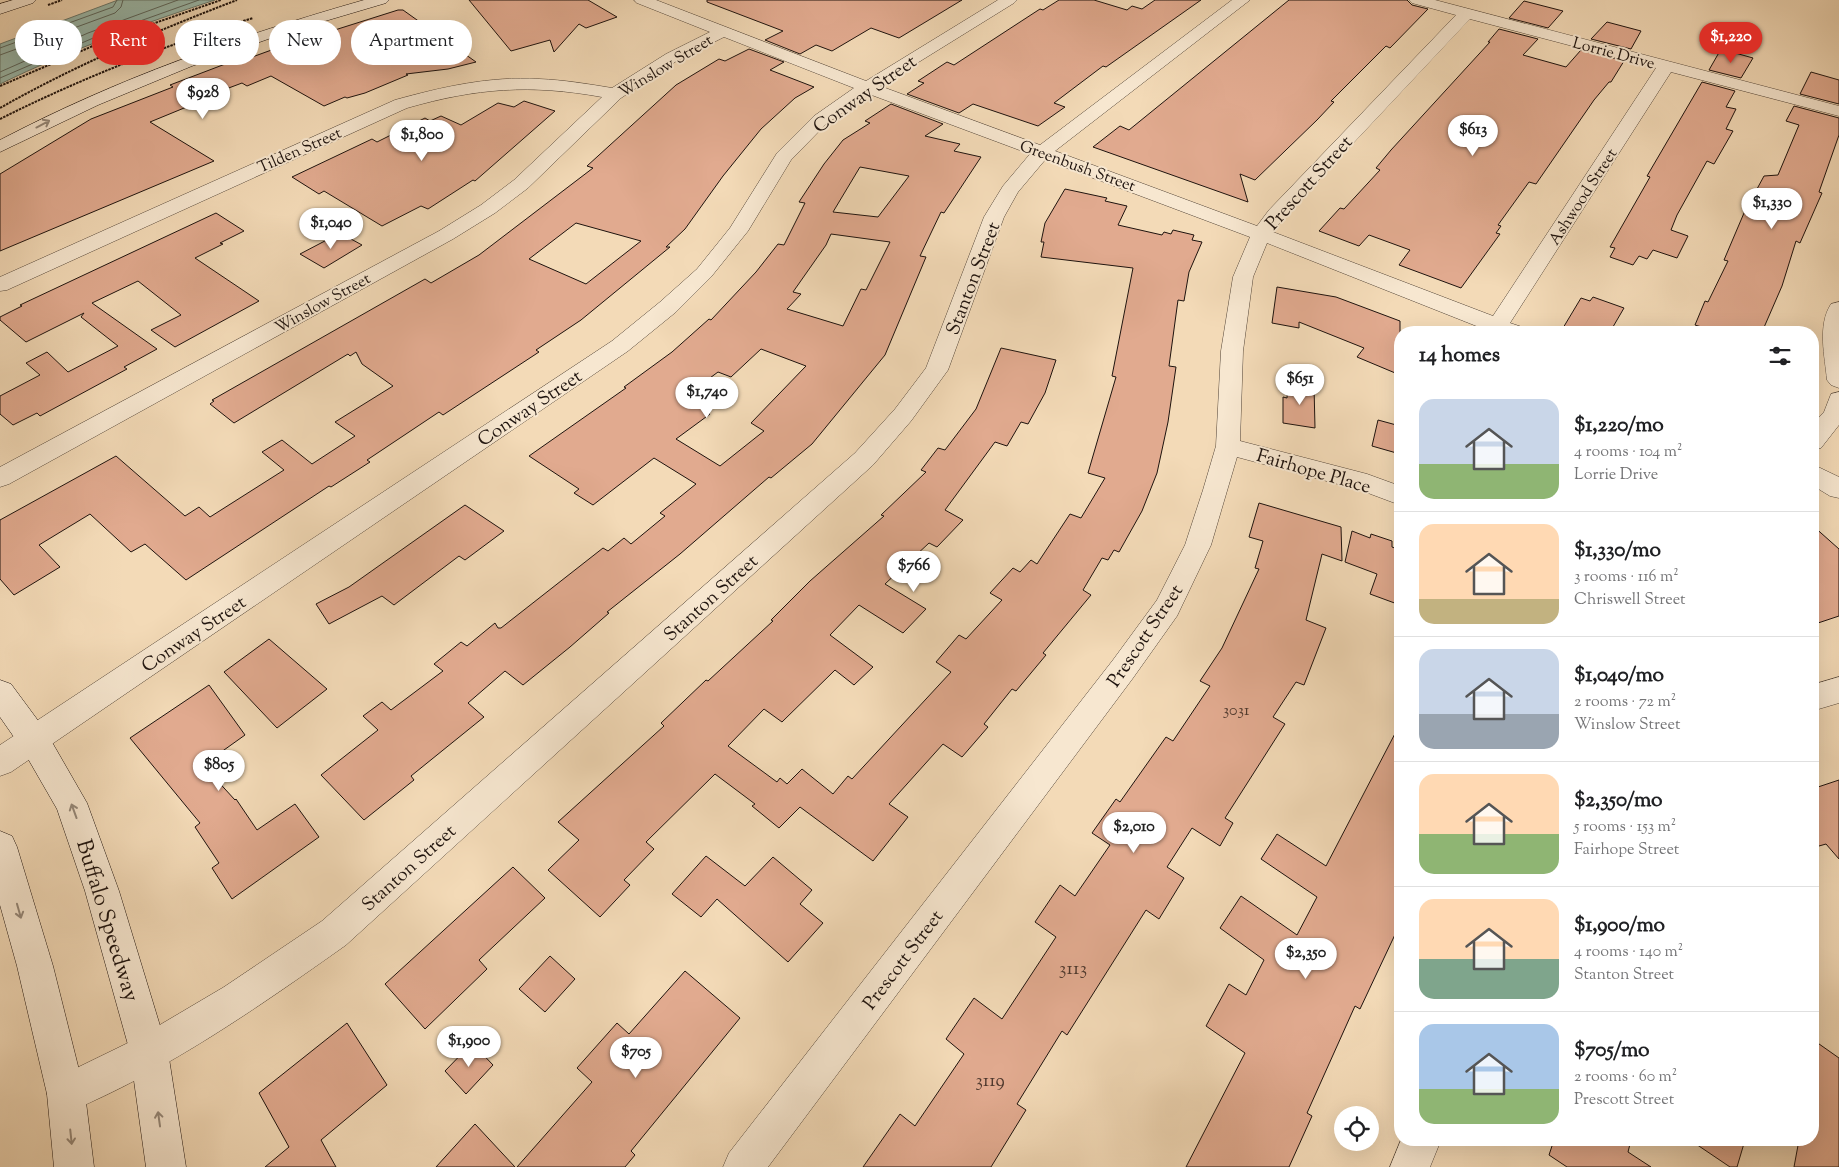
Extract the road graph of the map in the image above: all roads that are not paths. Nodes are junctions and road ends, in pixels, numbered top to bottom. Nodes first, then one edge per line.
1 (28, 0) edge
2 (344, 0) edge
3 (381, 0) edge
4 (642, 0) edge
5 (1008, 0) edge
6 (1242, 0) edge
7 (1418, 0) edge
8 (0, 9) edge
9 (1467, 13) junction
10 (722, 32) junction
11 (1666, 66) junction
12 (867, 87) junction
13 (616, 94) junction
14 (1839, 111) edge
15 (0, 131) edge
16 (0, 147) edge
17 (1042, 152) junction
18 (1261, 234) junction
19 (0, 285) edge
20 (1839, 309) edge
21 (1498, 326) edge
22 (1508, 326) edge
23 (1839, 380) edge
24 (1839, 400) edge
25 (1819, 433) edge
26 (1228, 446) junction
27 (1819, 477) edge
28 (0, 478) edge
29 (1839, 489) edge
30 (1394, 494) edge
31 (1839, 690) edge
32 (0, 693) edge
33 (1819, 696) edge
34 (34, 740) junction
35 (0, 762) edge
36 (0, 847) edge
37 (149, 1052) junction
38 (66, 1094) junction
39 (1419, 1146) edge
40 (74, 1167) edge
41 (166, 1167) edge
42 (743, 1167) edge
43 (1410, 1167) edge

1 - 8 street
2 - 15 street
16 -> 3 street
4 - 10 street, Greenbush Street
5 - 12 street, Conway Street
6 - 17 street, Stanton Street
7 - 9 street, Lorrie Drive
9 - 11 street, Lorrie Drive
9 - 18 street, Prescott Street
10 - 12 street, Greenbush Street
10 - 13 street, Winslow Street
11 - 14 street, Lorrie Drive
11 - 22 street, Ashwood Street
12 - 17 street, Greenbush Street
12 - 34 street, Conway Street
13 - 19 street, Tilden Street
13 - 28 street, Winslow Street
17 - 18 street, Greenbush Street
17 - 37 street, Stanton Street
18 - 21 street, Greenbush Street
18 - 26 street, Prescott Street
20 - 23 street
24 - 25 street
26 - 30 street, Fairhope Place
26 - 42 street, Prescott Street
27 - 29 street
31 - 33 street
32 - 34 street, Buffalo Speedway
34 - 35 street, Conway Street
37 -> 34 street, Buffalo Speedway
36 -> 38 street
37 - 38 street, Stanton Street
41 -> 37 street, Buffalo Speedway
38 -> 40 street
39 - 43 street

